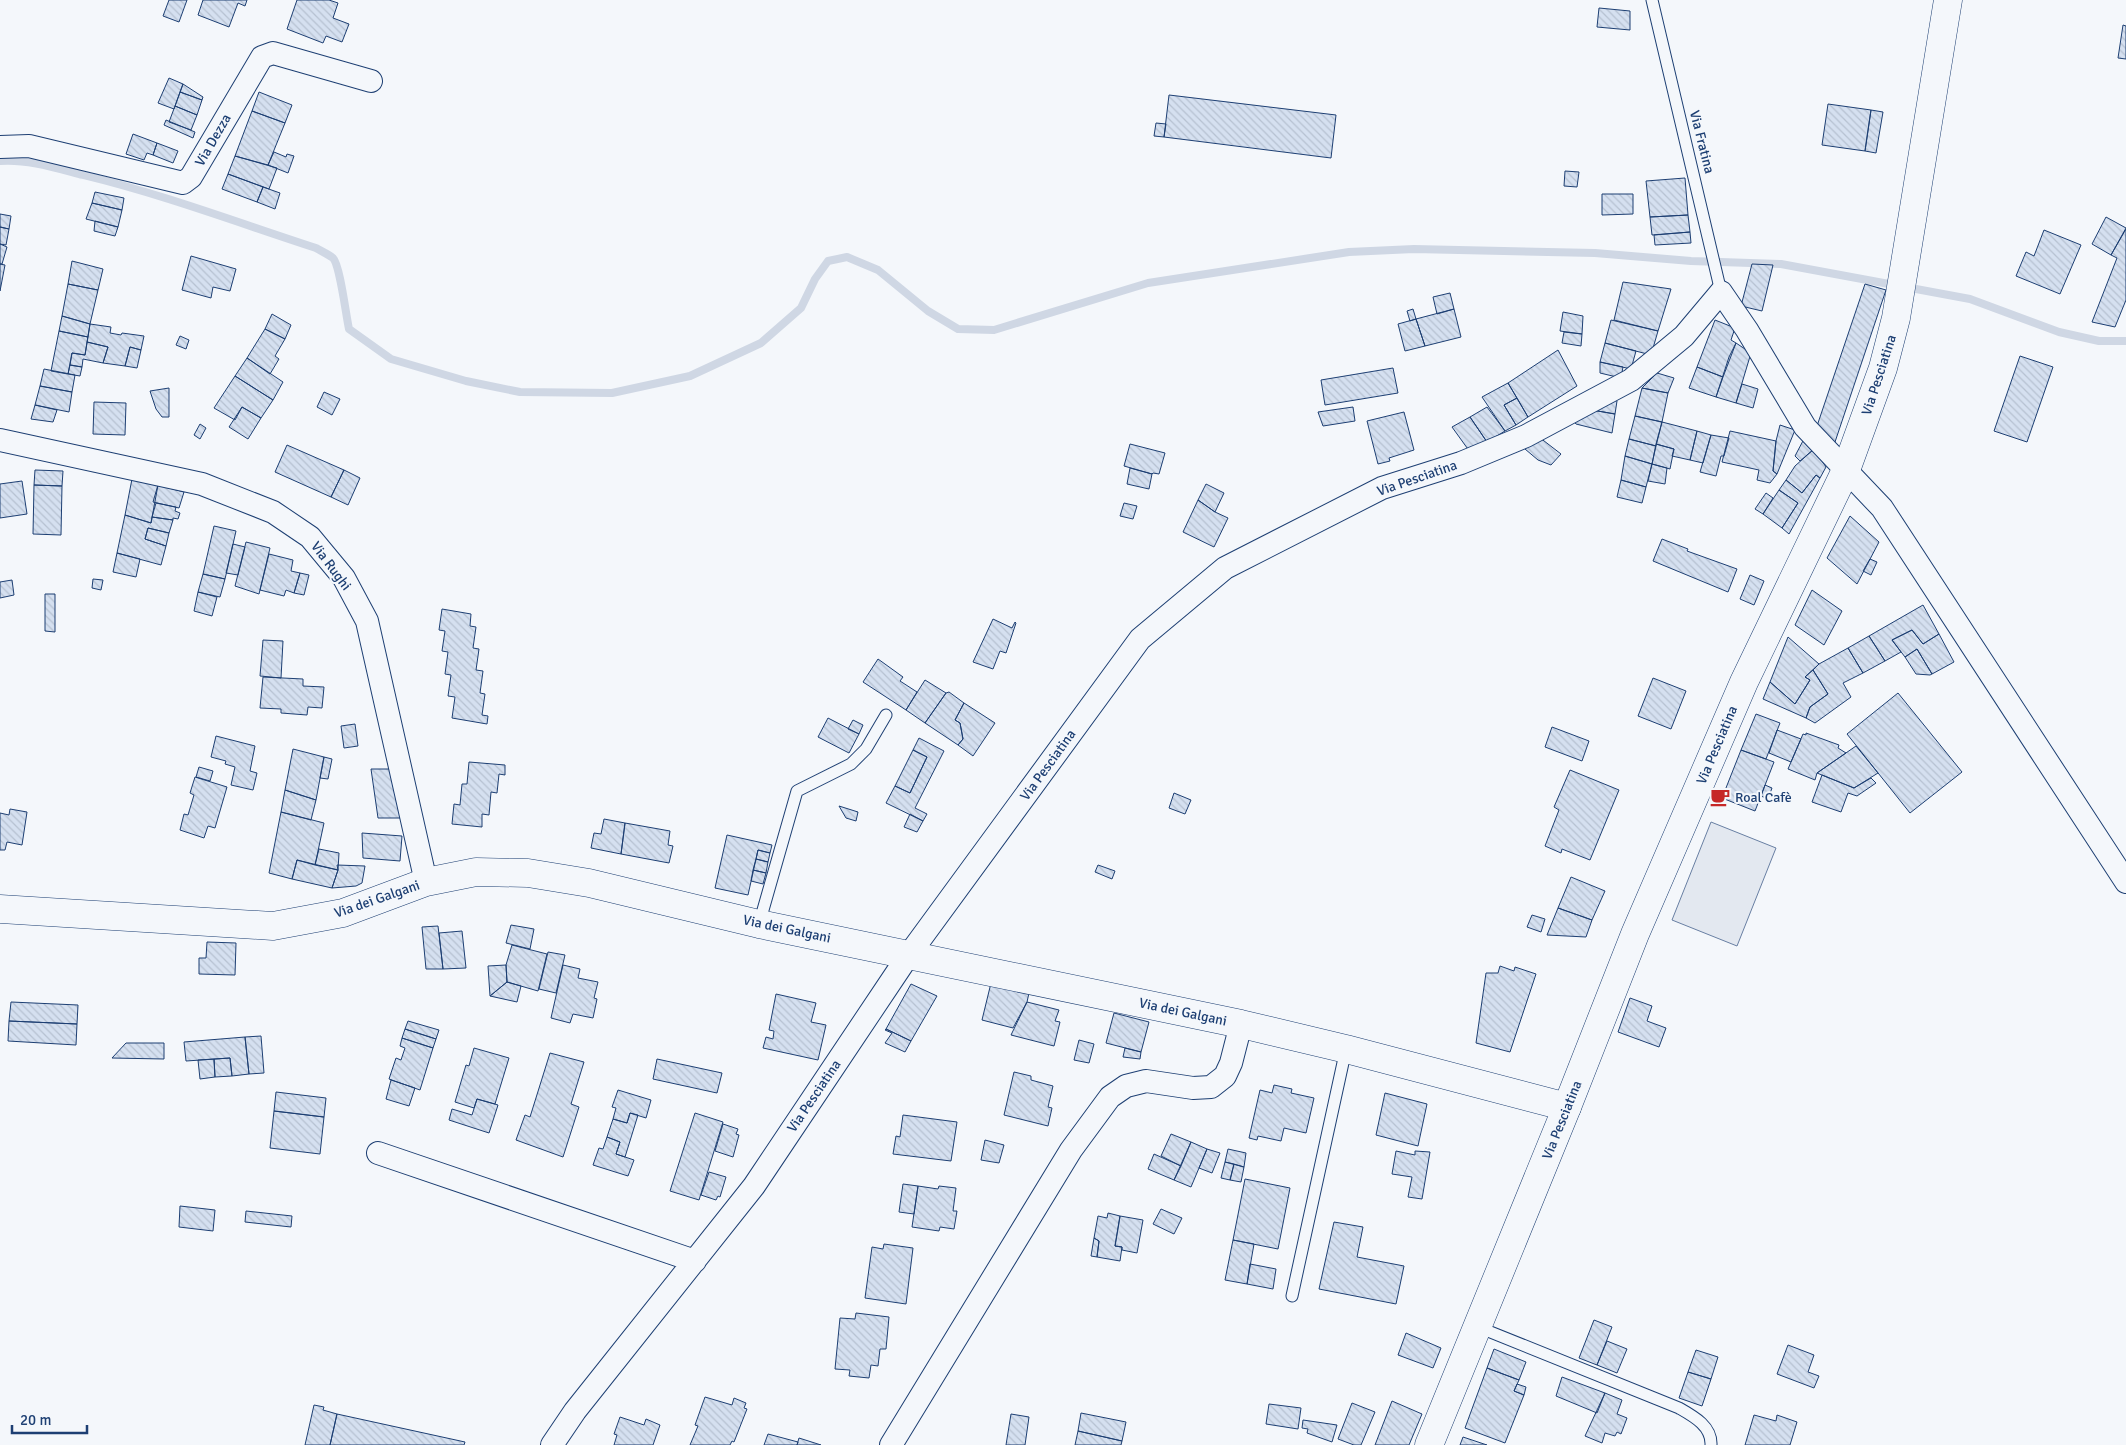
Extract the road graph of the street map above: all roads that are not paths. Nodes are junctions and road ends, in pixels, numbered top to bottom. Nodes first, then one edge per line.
1 (1652, 0) edge
2 (1948, 0) edge
3 (371, 80) dead end
4 (0, 147) edge
5 (1719, 283) junction
6 (0, 440) edge
7 (1846, 470) junction
8 (886, 715) dead end
9 (426, 882) junction
10 (2126, 882) edge
11 (0, 909) edge
12 (759, 924) junction
13 (908, 956) junction
14 (1241, 1024) junction
15 (1346, 1049) junction
16 (1567, 1107) junction
17 (378, 1152) dead end
18 (695, 1261) junction
19 (1292, 1296) dead end
20 (1478, 1327) junction
21 (552, 1445) edge
22 (891, 1445) edge
23 (1428, 1445) edge
24 (1712, 1445) edge

1 - 5 lane, Via Fratina
2 - 7 street, Via Pesciatina
3 - 4 street, Via Dezza
5 - 7 street
5 - 13 street, Via Pesciatina
6 - 9 street, Via Rughi
7 - 10 street
7 - 16 street, Via Pesciatina
8 - 12 lane
9 - 11 street, Via dei Galgani
9 - 12 street, Via dei Galgani
12 - 13 street, Via dei Galgani
13 - 14 street, Via dei Galgani
13 - 18 street, Via Pesciatina
14 - 15 street, Via dei Galgani
14 - 22 street
15 - 16 street, Via dei Galgani
15 - 19 lane
16 - 20 street, Via Pesciatina
17 - 18 street
18 - 21 street, Via Pesciatina
20 - 23 street, Via Pesciatina
20 - 24 lane

